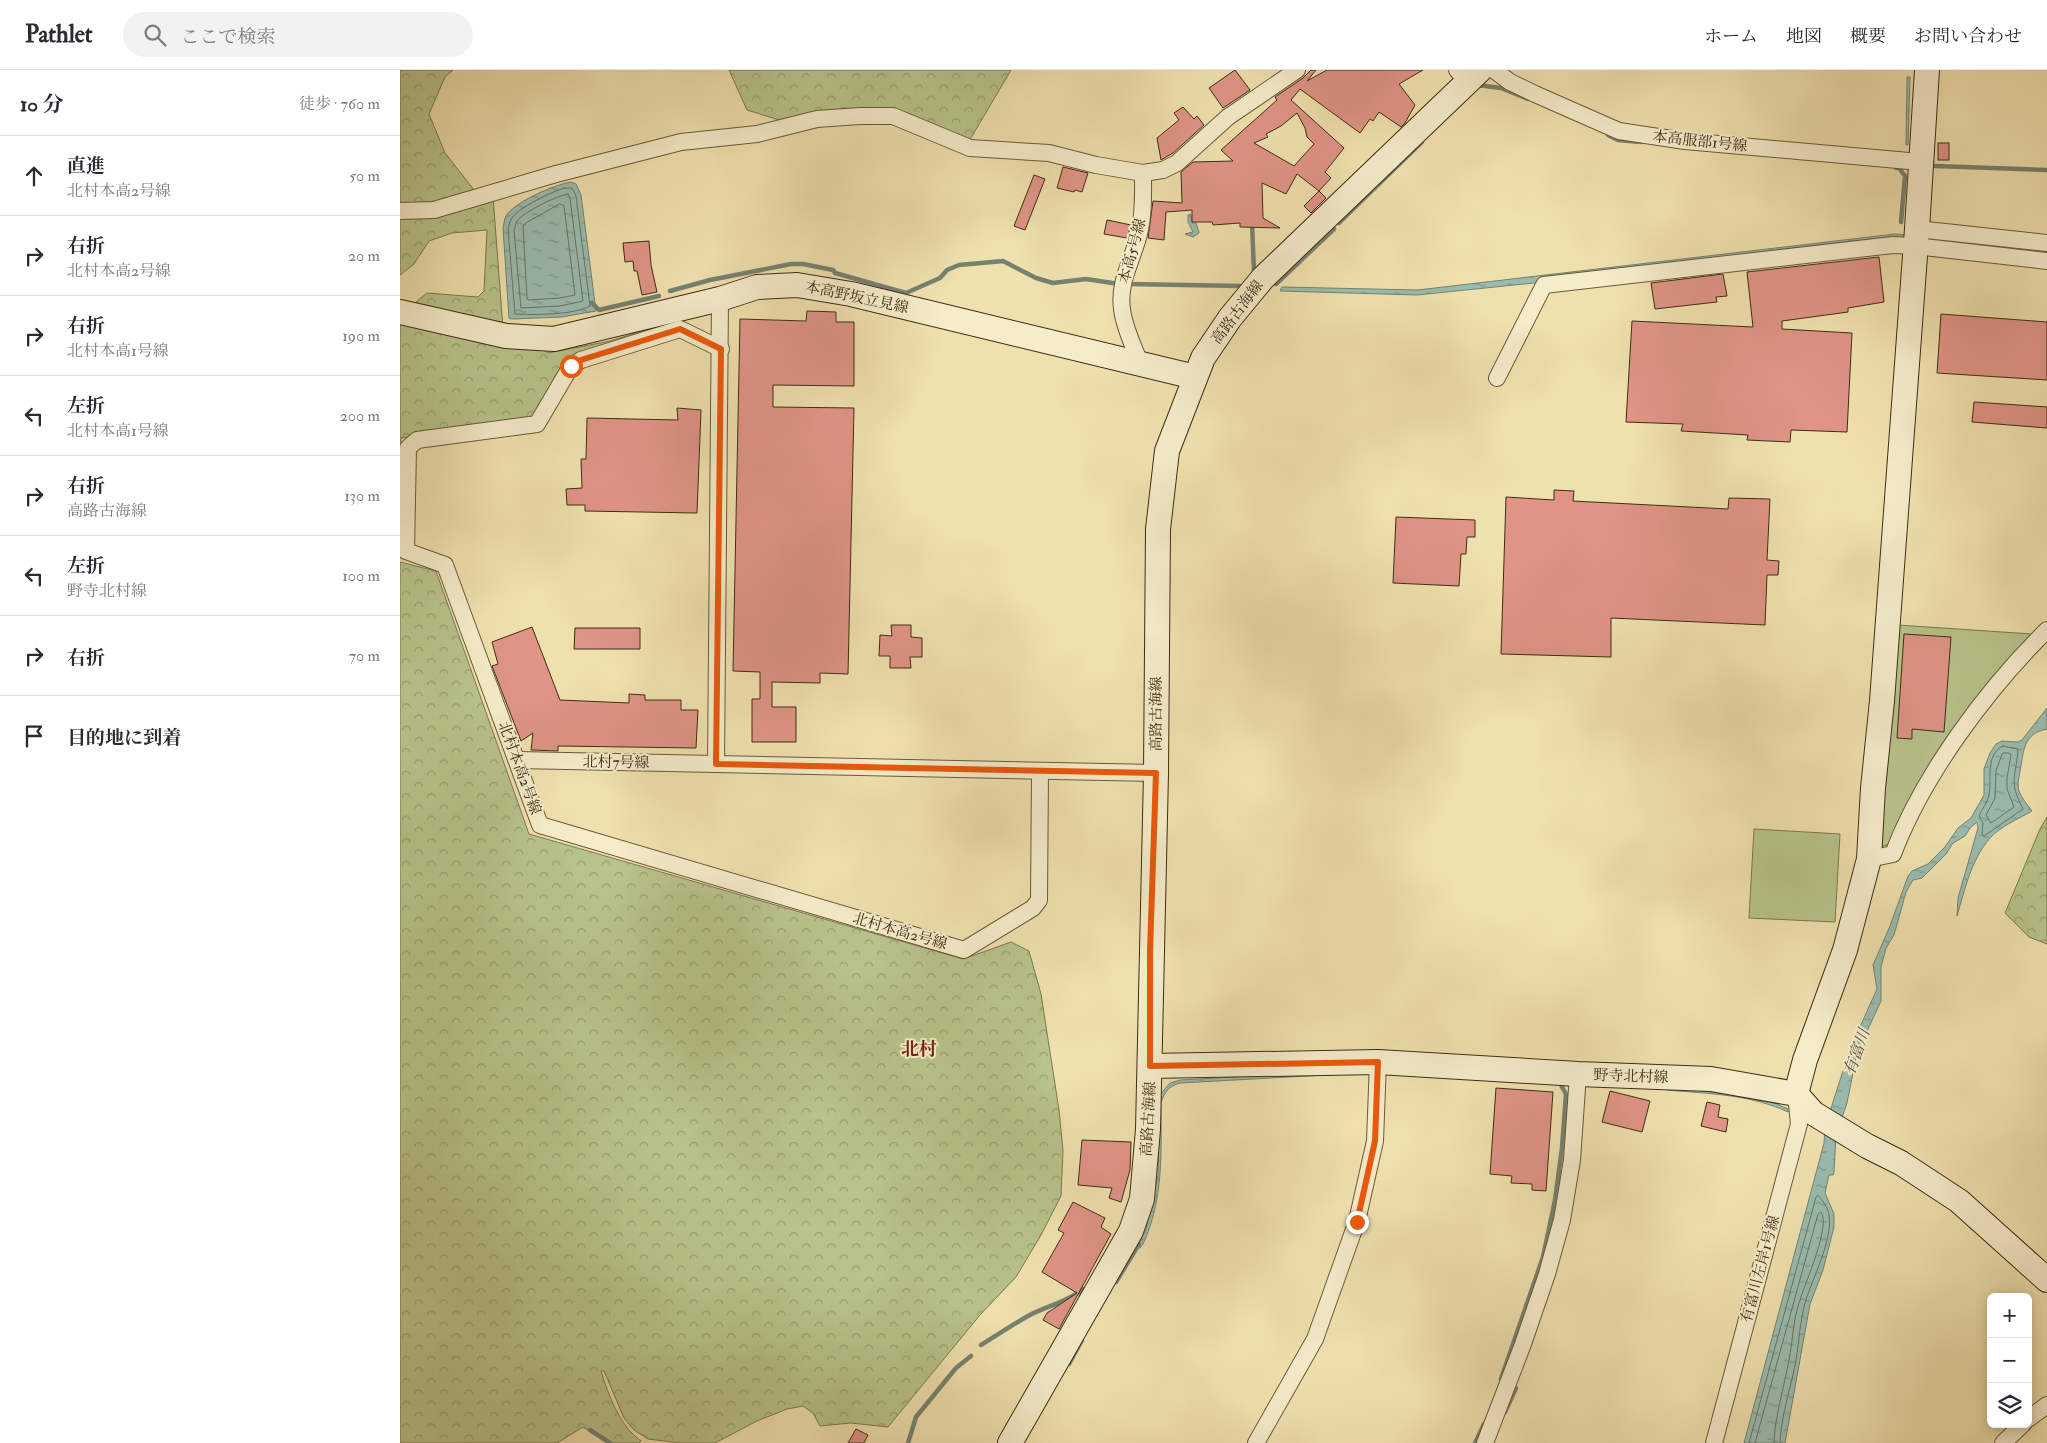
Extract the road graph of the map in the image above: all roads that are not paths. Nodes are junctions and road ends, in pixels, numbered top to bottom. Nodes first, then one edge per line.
1 (1297, 70) edge
2 (1494, 70) edge
3 (1927, 70) edge
4 (1468, 74) edge
5 (1920, 162) junction
6 (1143, 173) junction
7 (400, 211) edge
8 (1916, 237) junction
9 (2047, 243) edge
10 (2047, 260) edge
11 (720, 299) junction
12 (400, 312) edge
13 (721, 349) junction
14 (1140, 364) junction
15 (1195, 377) junction
16 (1497, 378) dead end
17 (2047, 630) edge
18 (517, 760) junction
19 (716, 764) junction
20 (1040, 771) junction
21 (1156, 773) junction
22 (1869, 859) junction
23 (1378, 1062) junction
24 (1150, 1066) junction
25 (1578, 1074) junction
26 (1796, 1094) junction
27 (2047, 1280) edge
28 (2047, 1405) edge
29 (2032, 1416) edge
30 (2019, 1428) edge
31 (1010, 1443) edge
32 (1256, 1443) edge
33 (1486, 1443) edge
34 (1714, 1443) edge
35 (2003, 1443) edge

1 - 6 street
2 - 5 street, 本高服部1号線
3 - 5 street
4 - 15 street, 高路古海線
5 - 8 street
6 - 7 street
6 - 14 street, 本高5号線
8 - 9 street
8 - 10 street
8 - 16 street
8 - 22 street
11 - 12 street, 本高野坂立見線
11 - 13 street
11 - 14 street, 本高野坂立見線
13 - 18 street, 北村本高2号線
13 - 19 street
14 - 15 street, 本高野坂立見線
15 - 21 street, 高路古海線
17 - 22 street
18 - 19 street, 北村7号線
18 - 20 street, 北村本高2号線
19 - 20 street, 北村7号線
20 - 21 street, 北村7号線
21 - 24 street, 高路古海線
22 - 26 street
23 - 24 street, 野寺北村線
23 - 25 street, 野寺北村線
23 - 32 street
24 - 31 street, 高路古海線
25 - 26 street, 野寺北村線
25 - 33 street
26 - 27 street
26 - 34 street, 有富川左岸1号線
28 - 29 street
30 - 35 street

